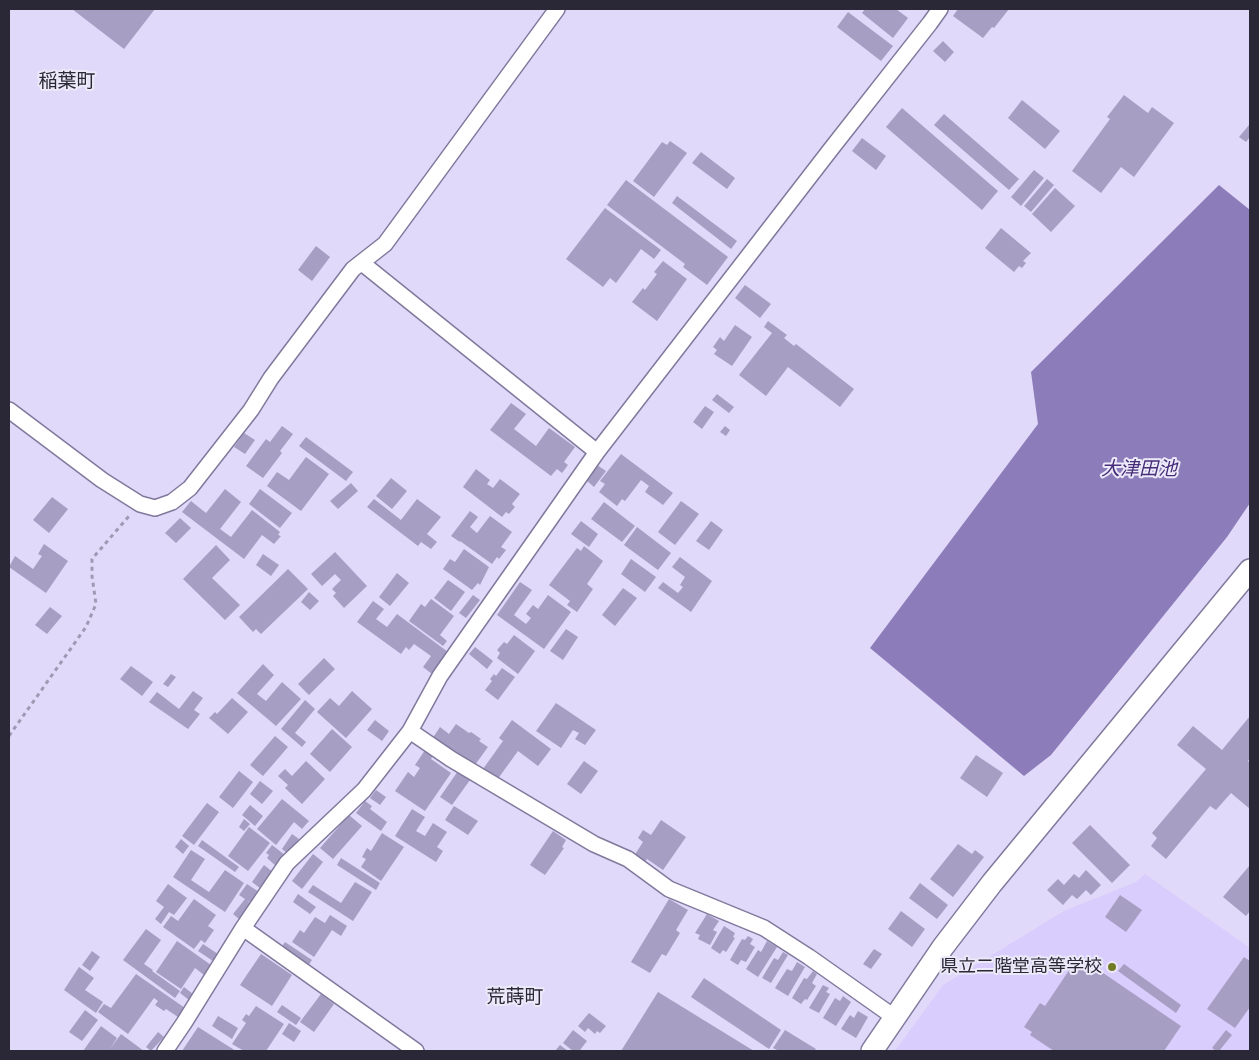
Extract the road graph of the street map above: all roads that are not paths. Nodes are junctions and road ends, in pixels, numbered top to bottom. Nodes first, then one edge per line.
1 (557, 9) edge
2 (940, 9) edge
3 (362, 263) junction
4 (9, 410) edge
5 (597, 452) junction
6 (1250, 570) edge
7 (410, 731) junction
8 (244, 928) junction
9 (894, 1017) junction
10 (165, 1051) edge
11 (416, 1051) edge
12 (872, 1051) edge

1 - 3 street
2 - 5 street
3 - 4 street
3 - 5 street
5 - 7 street
6 - 9 street
7 - 8 street
7 - 9 street
8 - 10 street
8 - 11 street
9 - 12 street

